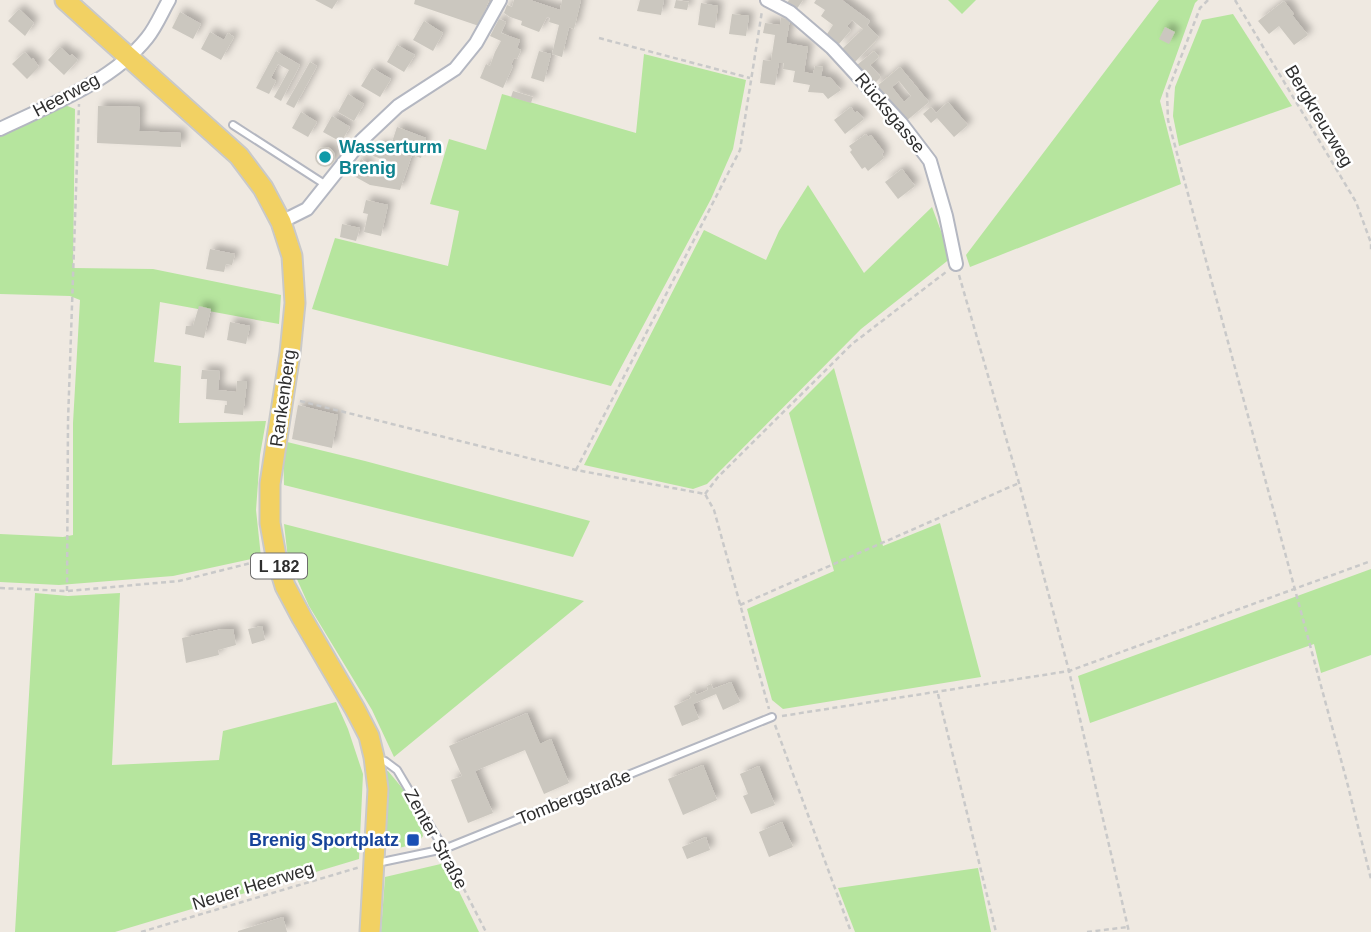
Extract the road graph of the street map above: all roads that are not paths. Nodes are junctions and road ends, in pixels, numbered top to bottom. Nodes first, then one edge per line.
1 (65, 0) edge
2 (169, 0) edge
3 (500, 0) edge
4 (765, 0) edge
5 (130, 57) junction
6 (233, 125) dead end
7 (0, 129) edge
8 (326, 185) junction
9 (281, 222) junction
10 (956, 264) road end
11 (772, 717) road end
12 (374, 757) junction
13 (444, 849) junction
14 (373, 864) junction
15 (370, 932) edge

1 - 5 main road, Rankenberg / L 182
2 - 5 street, Heerweg
3 - 8 street
4 - 10 street, Rücksgasse
5 - 7 street, Heerweg
5 - 9 main road, Rankenberg / L 182
6 - 8 lane
8 - 9 street
9 - 12 main road, Rankenberg / L 182
11 - 13 lane, Tombergstraße
12 - 13 lane, Zenter Straße
12 - 14 main road, Rankenberg / L 182
13 - 14 lane, Tombergstraße
14 - 15 main road, L 182

